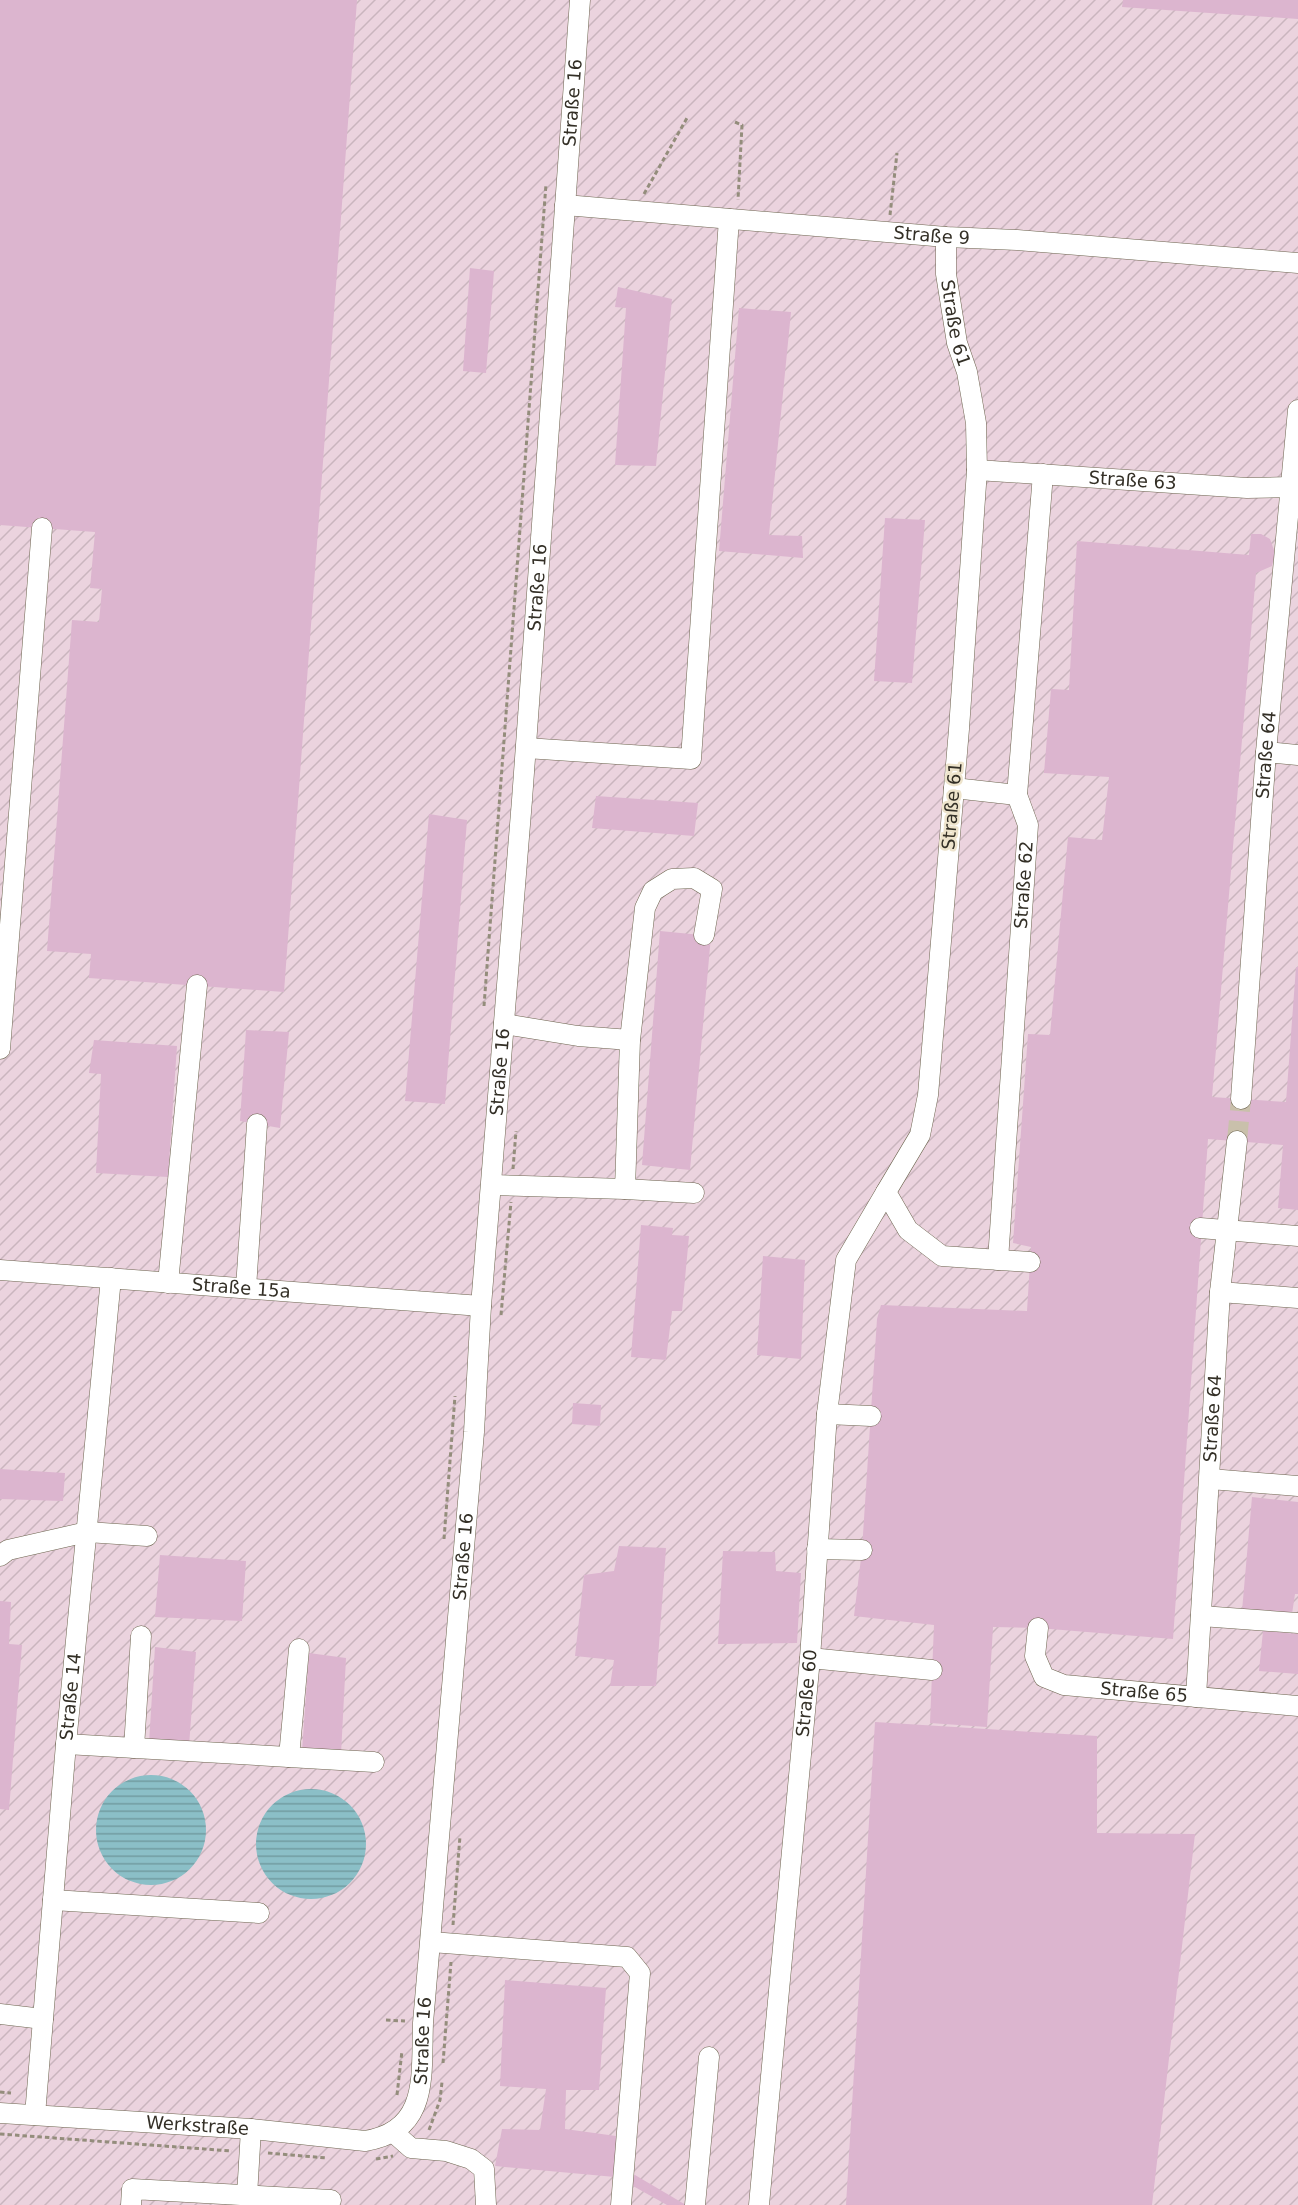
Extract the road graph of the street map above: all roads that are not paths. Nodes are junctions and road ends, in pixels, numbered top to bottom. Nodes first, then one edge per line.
1 (580, 0) edge
2 (565, 206) junction
3 (733, 220) junction
4 (946, 237) junction
5 (1298, 263) edge
6 (1298, 410) edge
7 (977, 470) junction
8 (1043, 474) junction
9 (1290, 487) junction
10 (42, 528) dead end
11 (526, 748) junction
12 (1266, 752) junction
13 (1298, 755) edge
14 (954, 788) junction
15 (1017, 795) junction
16 (704, 935) dead end
17 (197, 985) dead end
18 (504, 1024) junction
19 (630, 1040) junction
20 (0, 1049) edge
21 (1241, 1099) tunnel mouth
22 (256, 1124) dead end
23 (1237, 1141) tunnel mouth
24 (492, 1185) junction
25 (625, 1190) junction
26 (886, 1192) junction
27 (694, 1193) dead end
28 (1200, 1228) dead end
29 (1227, 1231) junction
30 (1298, 1236) edge
31 (998, 1260) junction
32 (1030, 1262) dead end
33 (0, 1270) edge
34 (111, 1278) junction
35 (168, 1283) junction
36 (246, 1288) junction
37 (1220, 1292) junction
38 (1298, 1298) edge
39 (481, 1306) junction
40 (827, 1414) junction
41 (871, 1416) dead end
42 (1209, 1479) junction
43 (1298, 1486) edge
44 (87, 1532) junction
45 (147, 1536) dead end
46 (817, 1549) junction
47 (862, 1550) dead end
48 (0, 1556) edge
49 (1201, 1616) junction
50 (1298, 1623) edge
51 (1038, 1628) dead end
52 (141, 1636) dead end
53 (299, 1648) dead end
54 (810, 1658) junction
55 (932, 1670) dead end
56 (1196, 1697) junction
57 (1298, 1707) edge
58 (66, 1744) junction
59 (134, 1748) junction
60 (289, 1757) junction
61 (374, 1762) dead end
62 (53, 1900) junction
63 (258, 1913) dead end
64 (431, 1942) junction
65 (0, 2014) edge
66 (43, 2019) junction
67 (709, 2057) dead end
68 (0, 2113) edge
69 (35, 2115) junction
70 (251, 2128) junction
71 (394, 2133) junction
72 (247, 2196) junction
73 (331, 2200) dead end
74 (131, 2205) edge
75 (486, 2205) edge
76 (621, 2205) edge
77 (695, 2205) edge
78 (759, 2205) edge

1 - 2 street, Straße 16
2 - 3 street, Straße 9
2 - 11 street, Straße 16
3 - 4 street, Straße 9
3 - 11 street
4 - 5 street, Straße 9
4 - 7 street, Straße 61
6 - 9 street, Straße 64
7 - 8 street, Straße 63
7 - 14 street, Straße 61
8 - 9 street, Straße 63
8 - 15 street, Straße 62
9 - 12 street, Straße 64
10 - 20 street
11 - 18 street, Straße 16
12 - 13 street
12 - 21 street, Straße 64
14 - 15 street
14 - 26 street, Straße 61
15 - 31 street, Straße 62
16 - 19 street
17 - 35 street
18 - 19 street
18 - 24 street, Straße 16
19 - 25 street
22 - 36 street
23 - 29 street, Straße 64
24 - 25 street
24 - 39 street, Straße 16
25 - 27 street
26 - 31 street
26 - 40 street, Straße 60
28 - 29 street
29 - 30 street
29 - 37 street, Straße 64
31 - 32 street
33 - 34 street, Straße 15a
34 - 35 street, Straße 15a
34 - 44 street, Straße 14
35 - 36 street, Straße 15a
36 - 39 street, Straße 15a
37 - 38 street
37 - 42 street, Straße 64
39 - 64 street, Straße 16
40 - 41 street
40 - 46 street, Straße 60
42 - 43 street
42 - 49 street, Straße 64
44 - 45 street
44 - 48 street
44 - 58 street, Straße 14
46 - 47 street
46 - 54 street, Straße 60
49 - 50 street
49 - 56 street, Straße 64
51 - 56 street, Straße 65
52 - 59 street
53 - 60 street
54 - 55 street
54 - 78 street, Straße 60
56 - 57 street, Straße 65
58 - 59 street
58 - 62 street, Straße 14
59 - 60 street
60 - 61 street
62 - 63 street
62 - 66 street, Straße 14
64 - 71 street, Straße 16
64 - 76 street
65 - 66 street
66 - 69 street, Straße 14
67 - 77 street
68 - 69 street, Werkstraße
69 - 70 street, Werkstraße
70 - 71 street, Werkstraße
70 - 72 street
71 - 75 street
72 - 73 street
72 - 74 street

